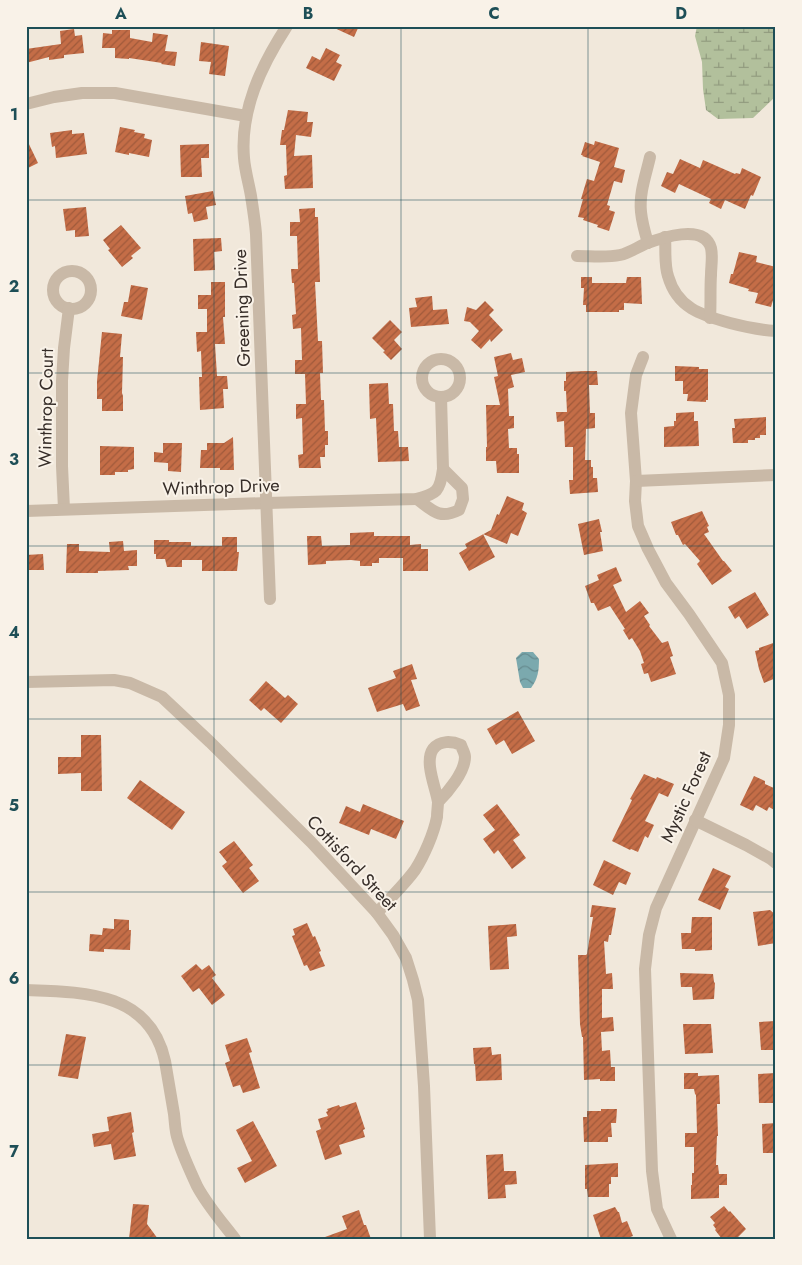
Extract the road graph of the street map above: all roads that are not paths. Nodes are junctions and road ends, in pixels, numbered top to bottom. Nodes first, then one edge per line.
1 (287, 26) edge
2 (26, 104) edge
3 (246, 116) junction
4 (650, 157) dead end
5 (665, 237) junction
6 (648, 243) junction
7 (577, 256) dead end
8 (69, 308) dead end
9 (710, 318) junction
10 (776, 331) edge
11 (643, 357) dead end
12 (442, 397) dead end
13 (444, 469) junction
14 (776, 475) edge
15 (636, 480) junction
16 (417, 498) junction
17 (266, 503) junction
18 (64, 509) junction
19 (26, 511) edge
20 (270, 599) dead end
21 (26, 682) edge
22 (438, 802) dead end
23 (695, 820) junction
24 (776, 863) edge
25 (377, 913) junction
26 (26, 990) edge
27 (234, 1239) edge
28 (430, 1239) edge
29 (671, 1239) edge

1 - 3 street, Greening Drive
2 - 3 street
3 - 17 street, Greening Drive
4 - 6 street
5 - 6 street
5 - 9 street
5 - 9 street
6 - 7 street
8 - 18 street, Winthrop Court
9 - 10 street
11 - 15 street, Mystic Forest
12 - 13 street
13 - 16 street, Winthrop Drive
13 - 16 street
14 - 15 street
15 - 23 street, Mystic Forest
16 - 17 street, Winthrop Drive
17 - 18 street, Winthrop Drive
17 - 20 street, Greening Drive
18 - 19 street, Winthrop Drive
21 - 25 street, Cottisford Street
22 - 25 street
23 - 24 street
23 - 29 street, Mystic Forest
25 - 28 street, Cottisford Street
26 - 27 street

